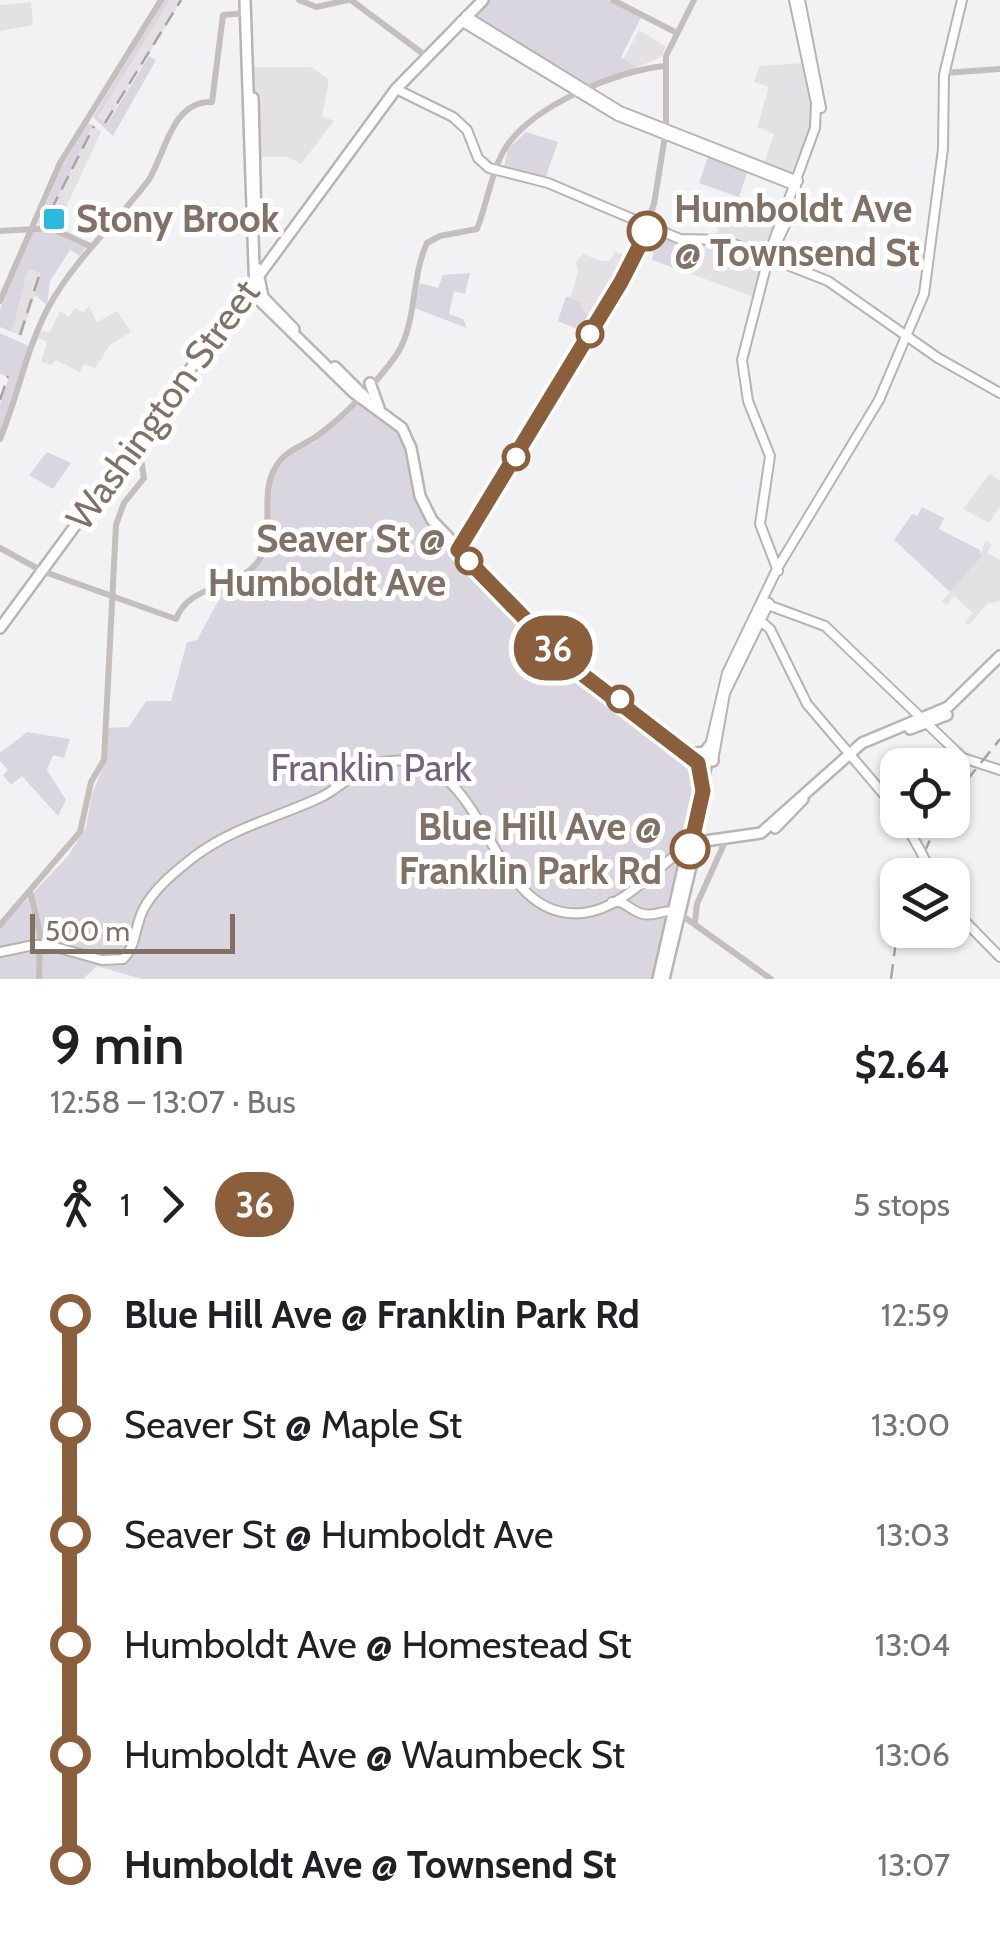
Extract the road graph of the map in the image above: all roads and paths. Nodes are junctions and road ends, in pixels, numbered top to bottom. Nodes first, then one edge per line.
1 (161, 0) edge
2 (248, 0) edge
3 (298, 0) edge
4 (350, 0) edge
5 (482, 0) edge
6 (614, 0) edge
7 (694, 0) edge
8 (797, 0) edge
9 (962, 0) edge
10 (246, 14) junction
11 (464, 18) junction
12 (678, 33) junction
13 (426, 56) junction
14 (665, 66) junction
15 (1000, 68) edge
16 (944, 73) junction
17 (396, 89) junction
18 (585, 93) junction
19 (665, 134) junction
20 (498, 171) junction
21 (799, 185) junction
22 (649, 226) junction
23 (30, 227) junction
24 (0, 232) edge
25 (90, 246) junction
26 (770, 257) junction
27 (254, 279) junction
28 (0, 301) edge
29 (908, 337) junction
30 (370, 383) junction
31 (1000, 392) edge
32 (360, 394) junction
33 (379, 408) junction
34 (0, 439) edge
35 (138, 440) junction
36 (0, 548) edge
37 (459, 549) junction
38 (780, 568) junction
39 (42, 572) junction
40 (112, 597) junction
41 (768, 605) junction
42 (758, 622) junction
43 (0, 628) edge
44 (1000, 656) edge
45 (1000, 666) edge
46 (924, 723) junction
47 (710, 746) junction
48 (684, 750) junction
49 (696, 753) junction
50 (851, 754) junction
51 (710, 760) junction
52 (1000, 770) edge
53 (880, 789) edge
54 (703, 791) junction
55 (695, 843) junction
56 (722, 848) junction
57 (628, 891) junction
58 (31, 894) junction
59 (612, 902) junction
60 (698, 904) junction
61 (627, 905) junction
62 (680, 914) junction
63 (696, 923) junction
64 (0, 925) edge
65 (970, 926) edge
66 (0, 952) edge
67 (1000, 957) edge
68 (40, 979) edge
69 (661, 979) edge
70 (771, 979) edge

1 - 23 street
2 - 10 main road
2 - 27 main road
3 - 4 street
4 - 13 street
5 - 11 main road, Washington Street
6 - 12 street
7 - 12 street
8 - 21 main road
9 - 16 main road
10 - 25 street
10 - 27 main road
11 - 13 main road, Washington Street
11 - 18 main road
11 - 18 main road
12 - 14 street
13 - 17 main road, Washington Street
14 - 18 street
14 - 19 street
15 - 16 street
16 - 29 main road
17 - 20 main road
17 - 27 main road, Washington Street
18 - 19 main road
18 - 19 main road
18 - 20 street
19 - 21 main road
19 - 22 street
20 - 22 main road
20 - 30 street
21 - 26 main road
22 - 26 main road
22 - 37 street
23 - 24 street
23 - 25 street
23 - 28 street
25 - 34 street
26 - 29 main road
26 - 38 main road
27 - 32 main road
27 - 35 main road, Washington Street
29 - 31 main road
29 - 38 main road
30 - 32 street
30 - 33 main road
32 - 33 main road
32 - 37 main road
32 - 40 street
33 - 37 main road
35 - 39 main road, Washington Street
35 - 40 street
36 - 39 street
37 - 48 main road
37 - 49 main road
38 - 41 main road
38 - 42 main road
39 - 40 street
39 - 43 main road, Washington Street
40 - 58 street
41 - 42 main road
41 - 46 main road
42 - 47 main road
42 - 50 main road
42 - 51 main road
44 - 46 main road
45 - 46 main road
46 - 50 main road
46 - 52 main road
47 - 49 main road
47 - 51 main road
48 - 51 main road
48 - 54 main road
49 - 51 main road
50 - 53 main road
50 - 55 main road
50 - 56 main road
51 - 54 main road
51 - 55 main road
54 - 55 main road
55 - 56 main road
55 - 57 main road
55 - 62 main road
56 - 60 street
57 - 59 main road
57 - 61 main road
58 - 64 street
58 - 68 street
59 - 61 main road
59 - 66 main road, bridge
60 - 62 street
60 - 63 street
61 - 62 main road
62 - 63 street
62 - 69 main road
63 - 70 street
65 - 67 main road

